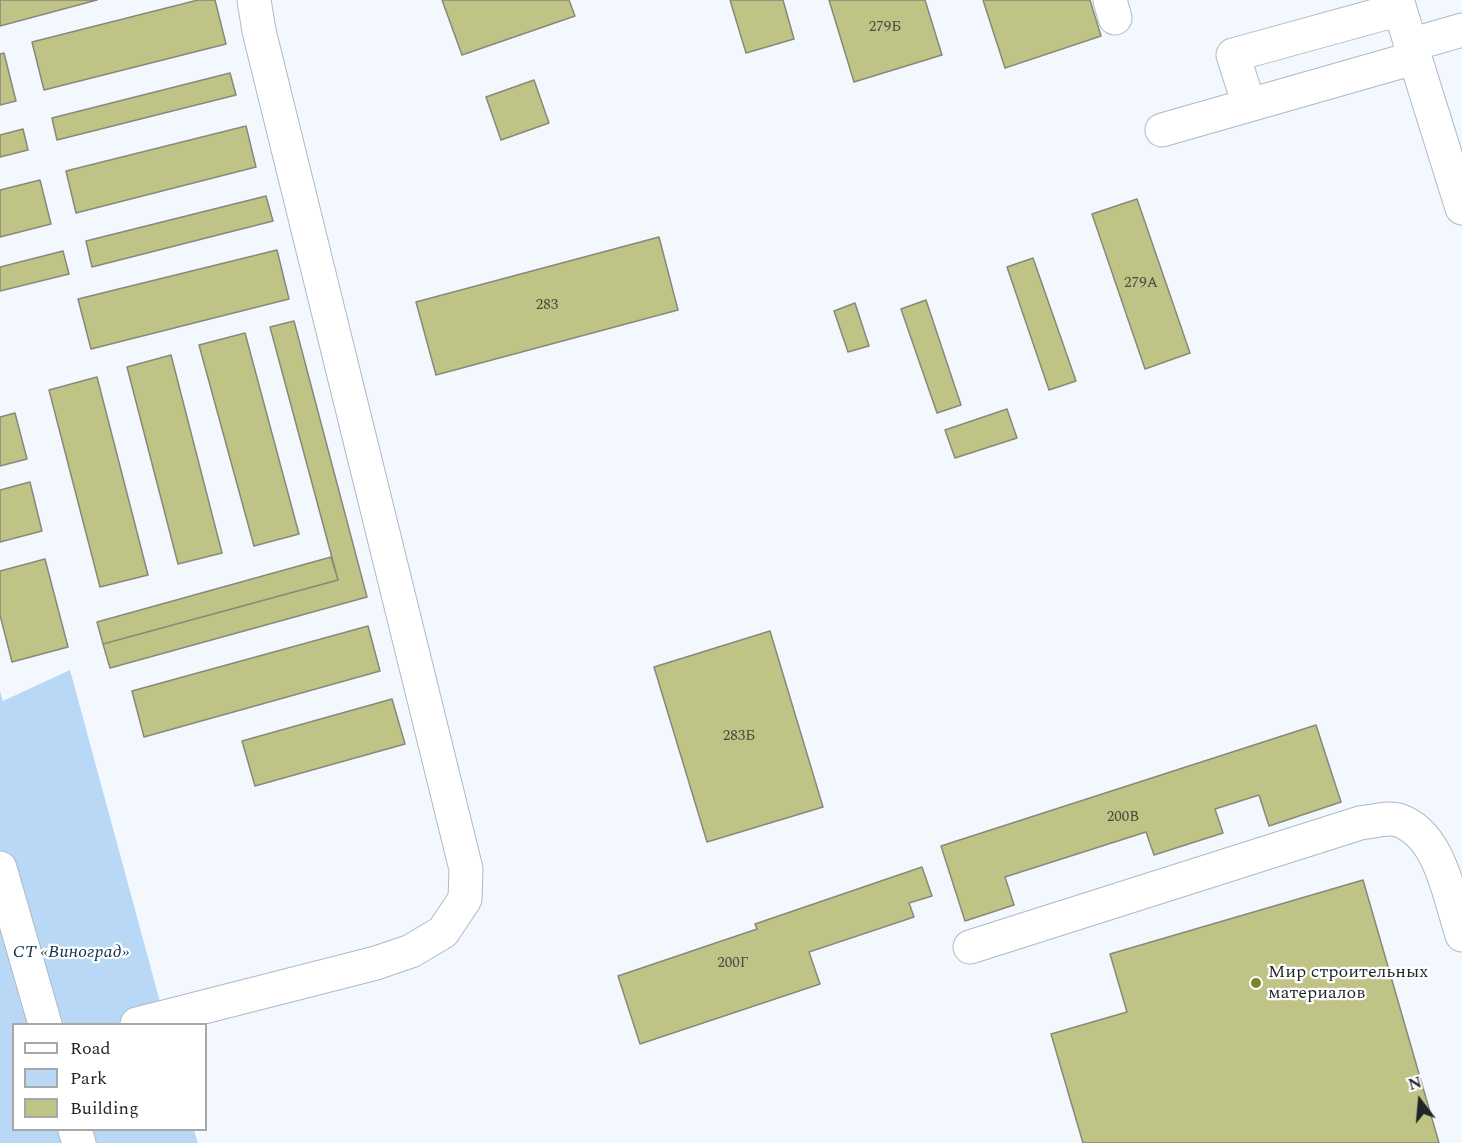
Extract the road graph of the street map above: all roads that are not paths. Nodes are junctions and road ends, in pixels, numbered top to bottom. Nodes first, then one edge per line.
1 (254, 0) edge
2 (1398, 4) edge
3 (1462, 30) edge
4 (1412, 52) junction
5 (1249, 105) junction
6 (1162, 130) dead end
7 (1457, 170) edge
8 (1462, 208) edge
9 (0, 868) edge
10 (1462, 935) edge
11 (970, 947) dead end
12 (45, 1023) edge
13 (141, 1023) edge

1 - 13 street
2 - 4 street
2 - 5 street
3 - 4 street
4 - 5 street
4 - 7 street
5 - 6 street
7 - 8 street
9 - 12 street
10 - 11 street

